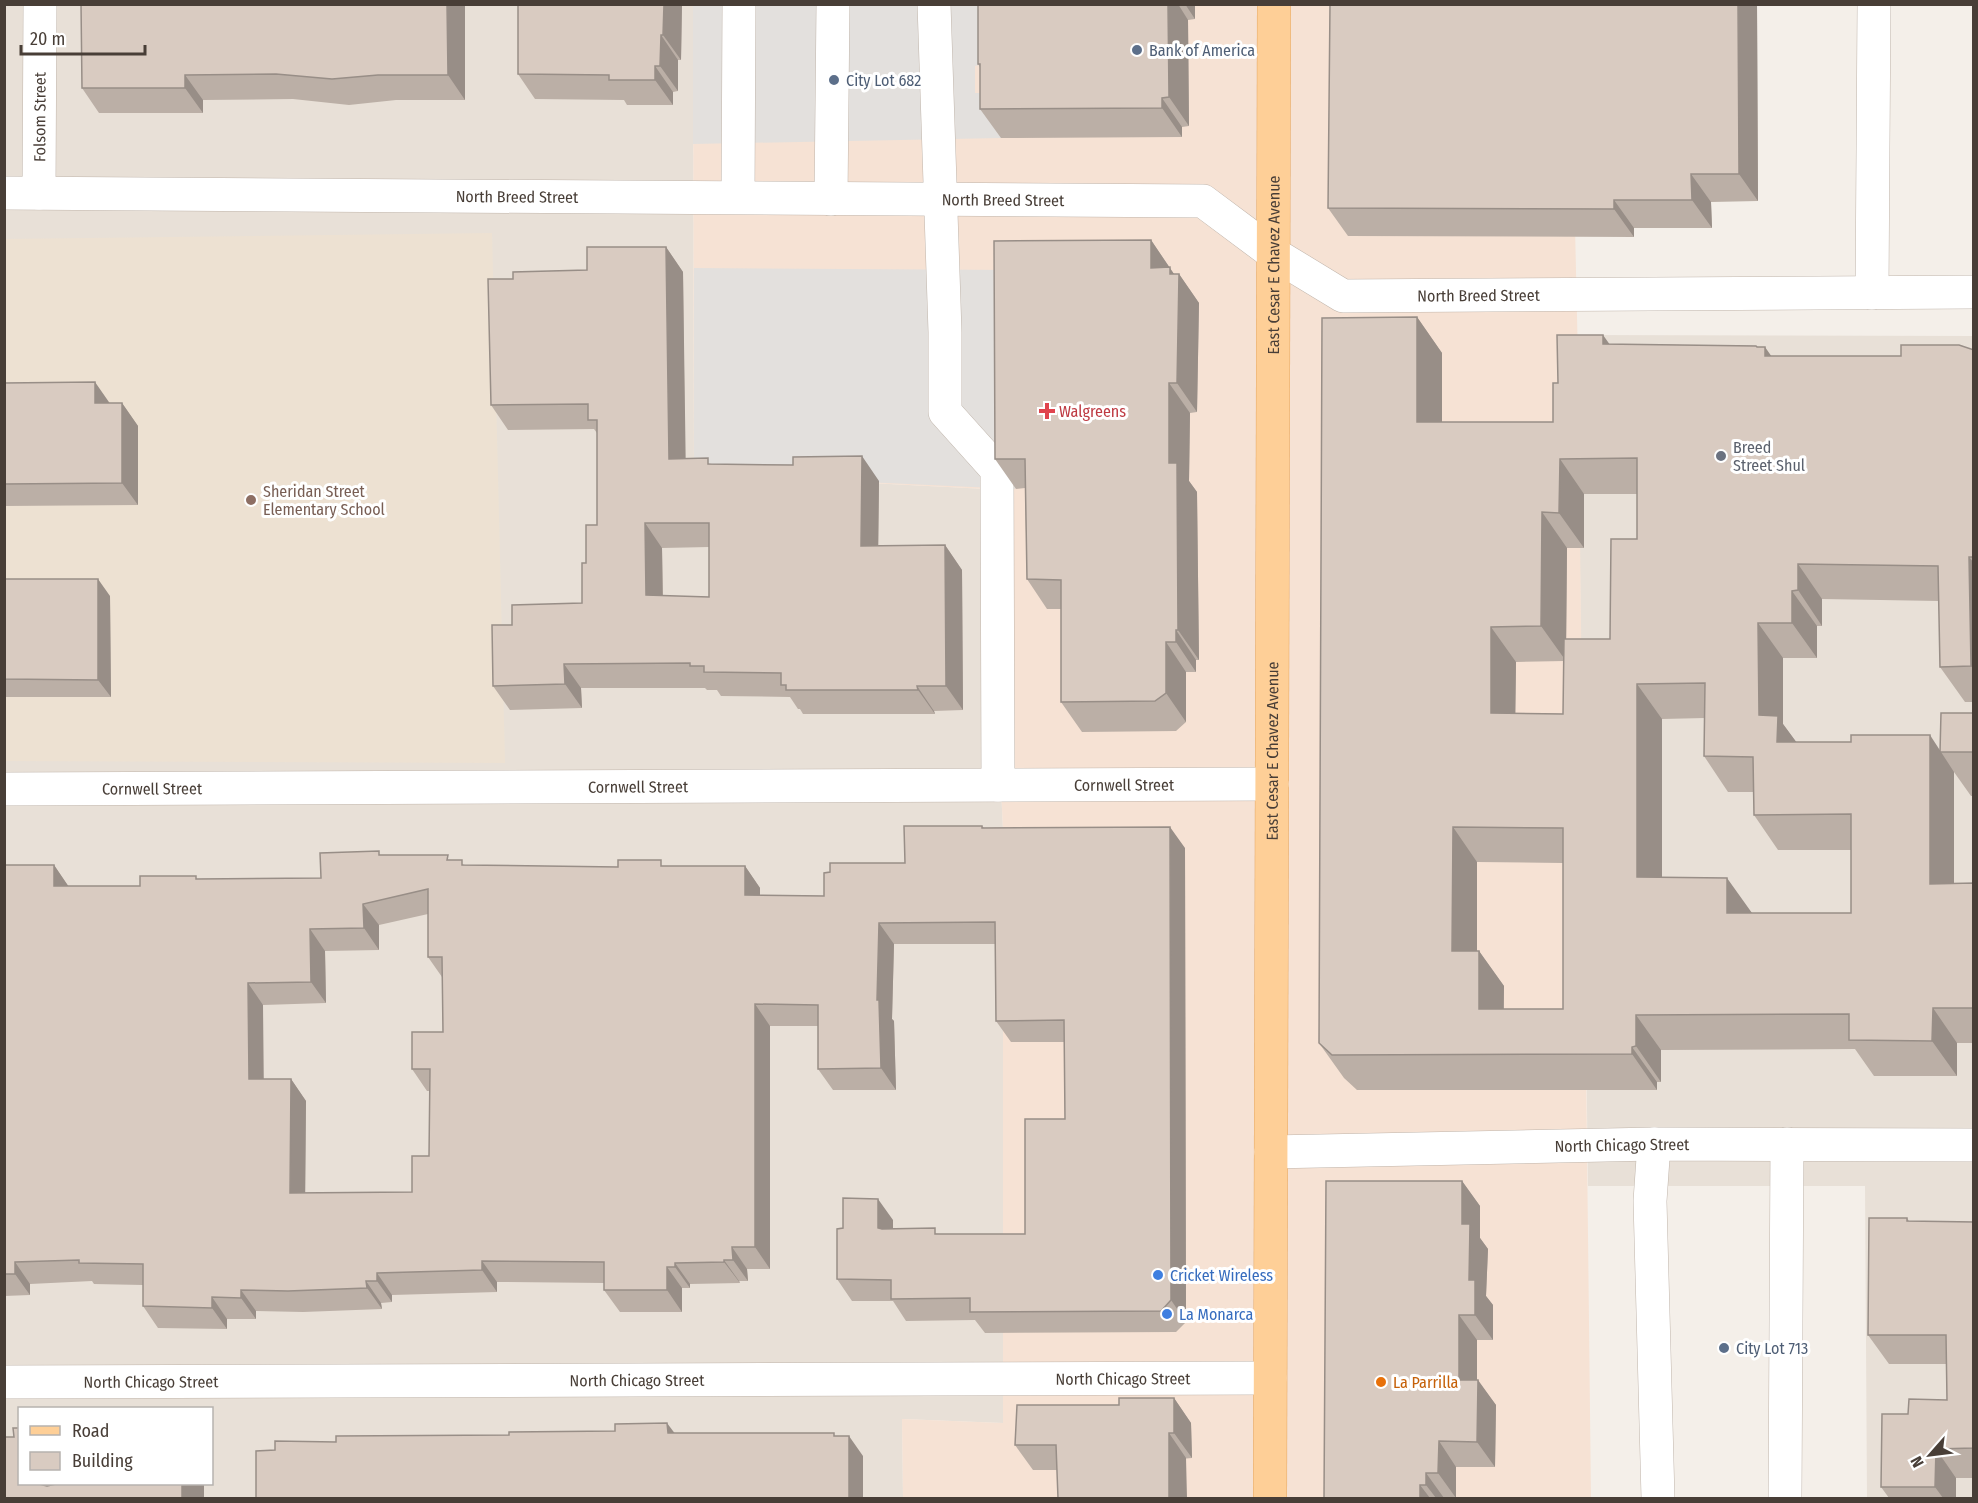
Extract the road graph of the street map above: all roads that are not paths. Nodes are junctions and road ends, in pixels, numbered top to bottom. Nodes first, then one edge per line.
1 (40, 4) edge
2 (740, 4) edge
3 (833, 4) edge
4 (934, 4) edge
5 (1275, 4) edge
6 (1874, 4) edge
7 (4, 193) edge
8 (39, 193) junction
9 (738, 197) junction
10 (831, 199) junction
11 (940, 200) junction
12 (1274, 254) junction
13 (1974, 292) edge
14 (1872, 293) junction
15 (1272, 784) junction
16 (998, 785) junction
17 (4, 789) edge
18 (1654, 1144) junction
19 (1787, 1144) junction
20 (1974, 1145) edge
21 (1271, 1152) junction
22 (1270, 1378) junction
23 (4, 1382) edge
24 (67, 1395) edge
25 (1270, 1498) edge
26 (1658, 1498) edge
27 (1785, 1498) edge

1 - 8 street, Folsom Street
2 - 9 street
3 - 10 street
4 - 11 street
5 - 12 main road, East Cesar E Chavez Avenue
6 - 14 street
7 - 8 street, North Breed Street
8 - 9 street, North Breed Street
9 - 10 street, North Breed Street
10 - 11 street, North Breed Street
11 - 12 street, North Breed Street
11 - 16 street
12 - 14 street, North Breed Street
12 - 15 main road, East Cesar E Chavez Avenue
13 - 14 street, North Breed Street
15 - 16 street, Cornwell Street
15 - 21 main road, East Cesar E Chavez Avenue
16 - 17 street, Cornwell Street
18 - 19 street, North Chicago Street
18 - 21 street, North Chicago Street
18 - 26 street
19 - 20 street, North Chicago Street
19 - 27 street
21 - 22 main road, East Cesar E Chavez Avenue
22 - 24 street, North Chicago Street
22 - 25 main road, East Cesar E Chavez Avenue
23 - 24 street, North Chicago Street

